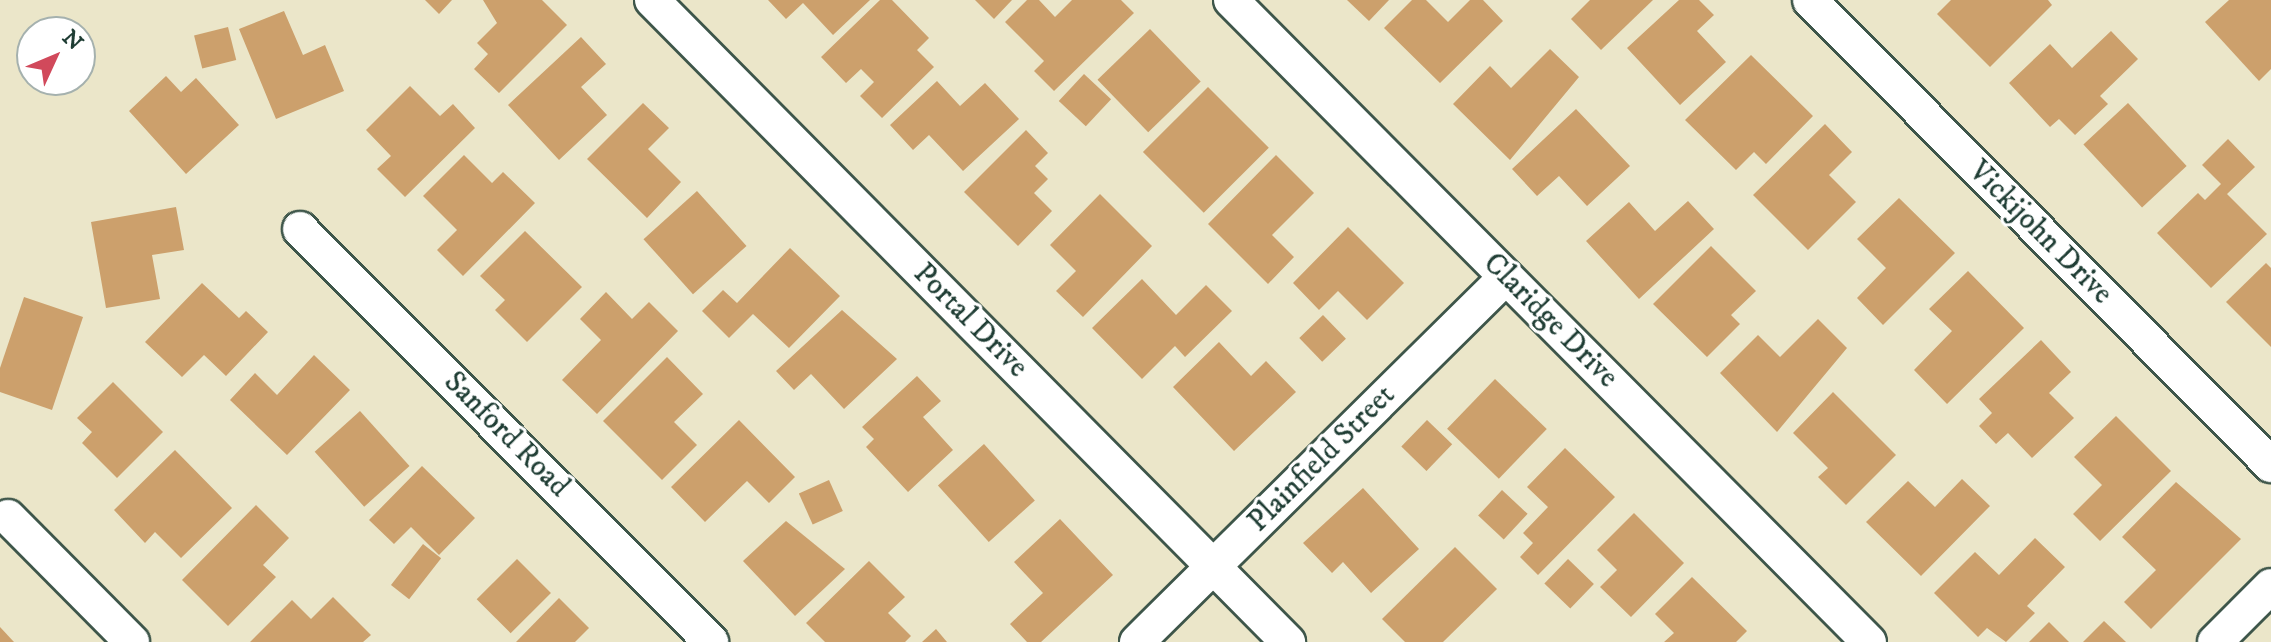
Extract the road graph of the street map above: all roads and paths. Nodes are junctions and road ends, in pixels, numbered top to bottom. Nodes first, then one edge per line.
1 (652, 0) edge
2 (1231, 0) edge
3 (1810, 0) edge
4 (300, 229) dead end
5 (1506, 277) junction
6 (2271, 465) edge
7 (8, 517) dead end
8 (1213, 567) junction
9 (2271, 586) edge
10 (132, 642) edge
11 (711, 642) edge
12 (1137, 642) edge
13 (1288, 642) edge
14 (1869, 642) edge
15 (2215, 642) edge

1 - 8 street, Portal Drive
2 - 5 street, Claridge Drive
3 - 6 street, Vickijohn Drive
4 - 11 street, Sanford Road
5 - 8 street, Plainfield Street
5 - 14 street, Claridge Drive
7 - 10 street
8 - 12 street, Plainfield Street
8 - 13 street, Portal Drive
9 - 15 street

